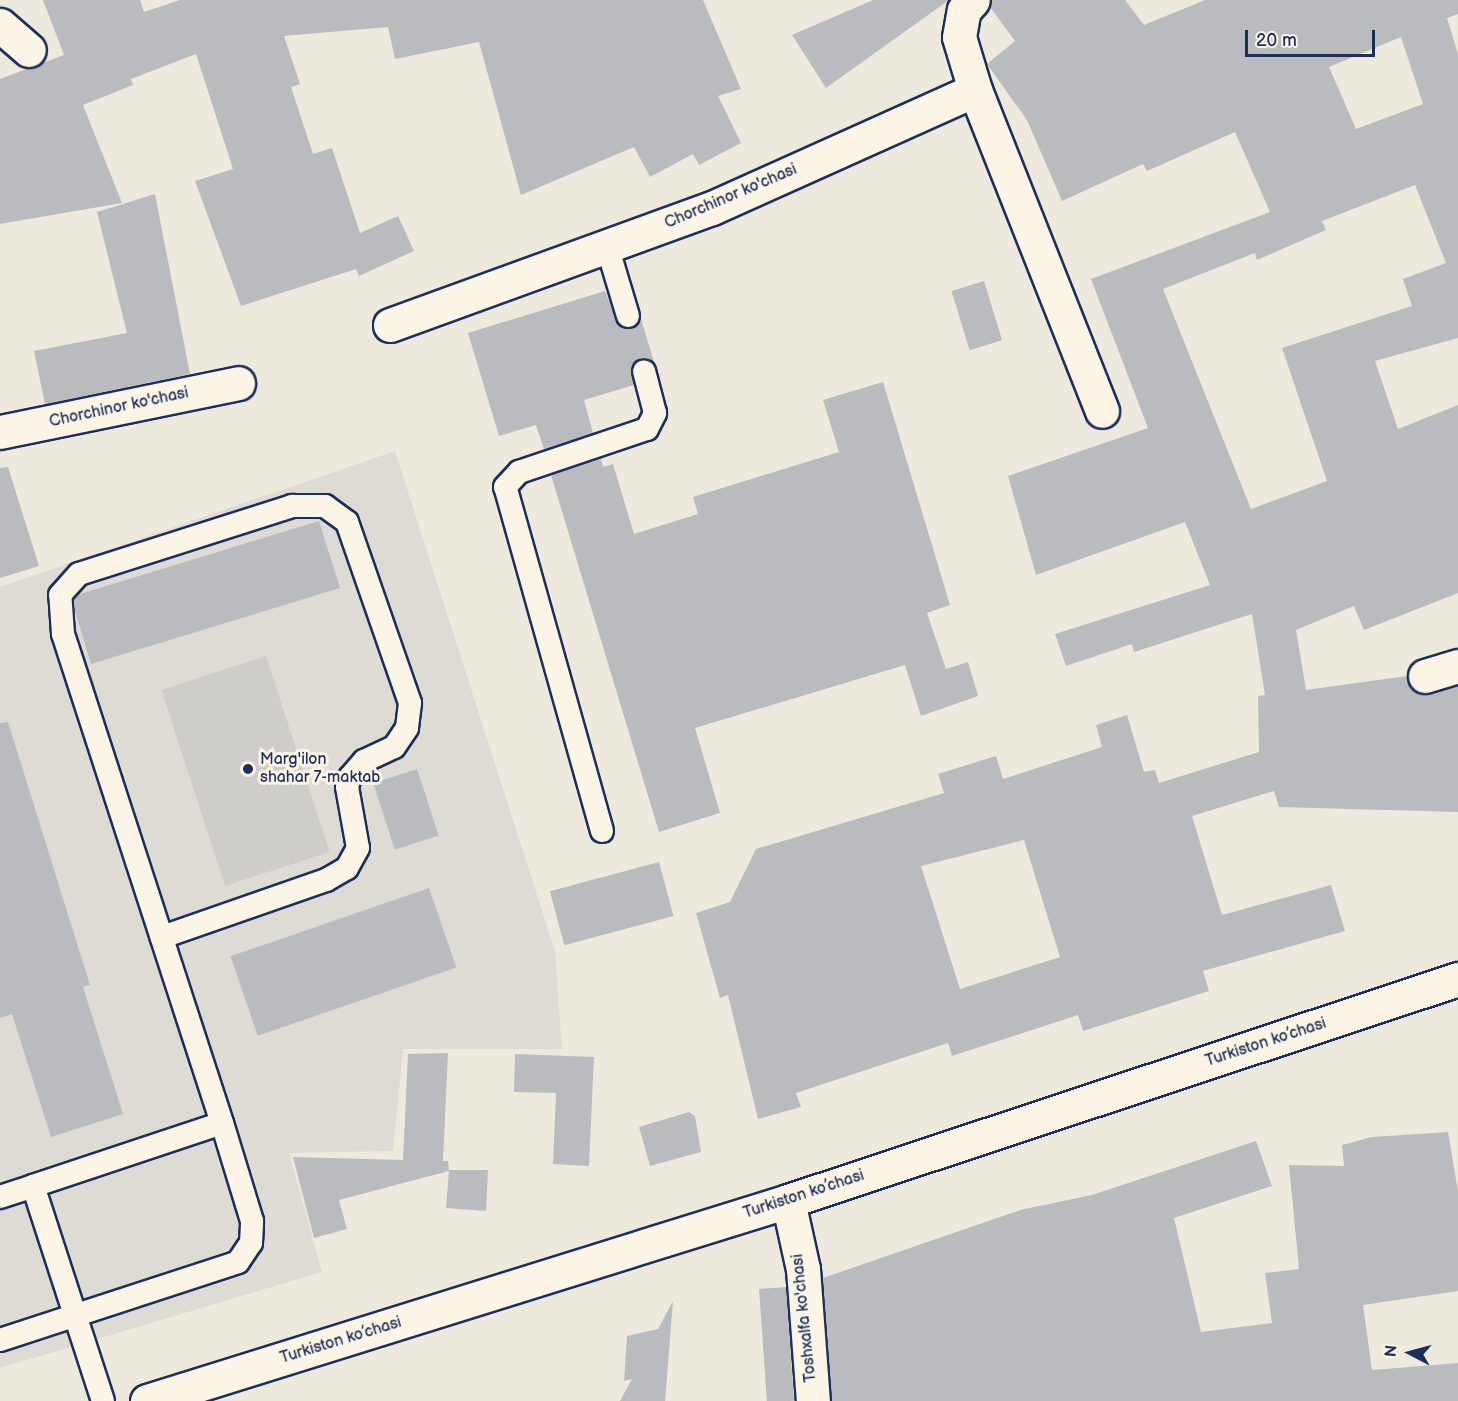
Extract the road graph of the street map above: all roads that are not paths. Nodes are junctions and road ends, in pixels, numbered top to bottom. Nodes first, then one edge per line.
1 (973, 0) edge
2 (0, 25) edge
3 (29, 50) dead end
4 (975, 90) junction
5 (607, 246) junction
6 (628, 316) dead end
7 (390, 325) dead end
8 (644, 371) dead end
9 (238, 383) dead end
10 (1102, 411) dead end
11 (0, 432) edge
12 (1458, 666) edge
13 (1425, 676) dead end
14 (603, 831) dead end
15 (162, 937) junction
16 (1458, 979) edge
17 (222, 1123) junction
18 (33, 1186) junction
19 (0, 1197) edge
20 (788, 1200) junction
21 (76, 1317) junction
22 (0, 1340) edge
23 (103, 1401) edge
24 (147, 1401) edge
25 (813, 1401) edge

1 - 4 street
2 - 3 street
4 - 5 street, Chorchinor ko'chasi
4 - 10 street
5 - 6 lane
5 - 7 street, Chorchinor ko'chasi
8 - 14 lane
9 - 11 street, Chorchinor ko'chasi
12 - 13 street
15 - 15 lane
15 - 17 lane
16 - 20 street, Turkiston ko’chasi
17 - 18 lane
17 - 21 lane
18 - 19 lane
18 - 21 lane
20 - 24 street, Turkiston ko’chasi
20 - 25 street, Toshxalfa ko'chasi
21 - 22 lane
21 - 23 lane

